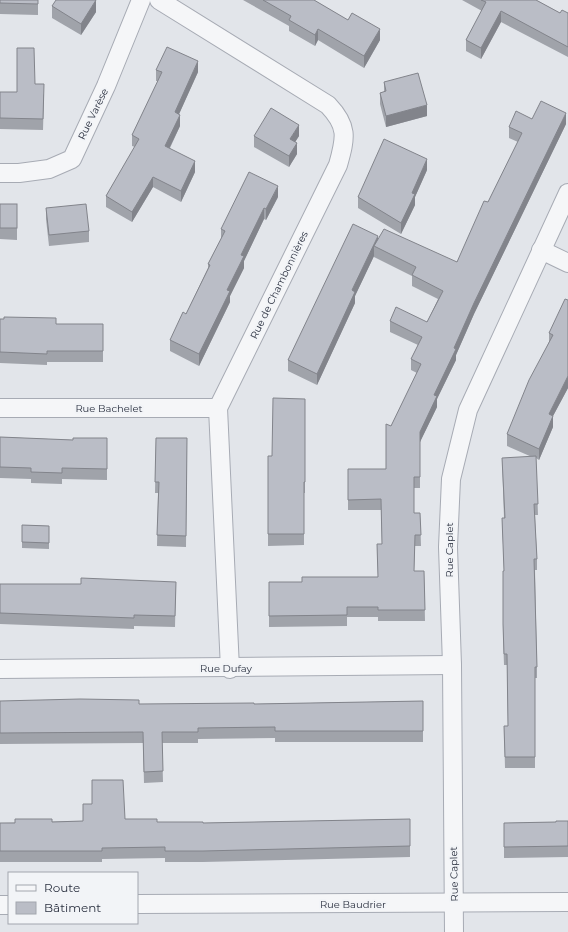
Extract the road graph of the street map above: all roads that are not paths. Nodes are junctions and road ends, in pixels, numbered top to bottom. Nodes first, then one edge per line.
1 (141, 0) edge
2 (159, 0) edge
3 (0, 173) edge
4 (568, 193) edge
5 (541, 250) junction
6 (568, 263) edge
7 (0, 408) edge
8 (218, 408) junction
9 (452, 666) junction
10 (0, 669) edge
11 (230, 669) junction
12 (568, 902) edge
13 (138, 904) edge
14 (454, 904) junction
15 (454, 932) edge

1 - 3 street, Rue Varèse
2 - 8 street, Rue de Chambonnières
4 - 5 street, Rue Caplet
5 - 6 street
5 - 9 street, Rue Caplet
7 - 8 street, Rue Bachelet
8 - 11 street, Rue de Chambonnières
9 - 11 street, Rue Dufay
9 - 14 street, Rue Caplet
10 - 11 street, Rue Dufay
12 - 14 street, Rue Baudrier
13 - 14 street, Rue Baudrier
14 - 15 street, Rue Caplet

